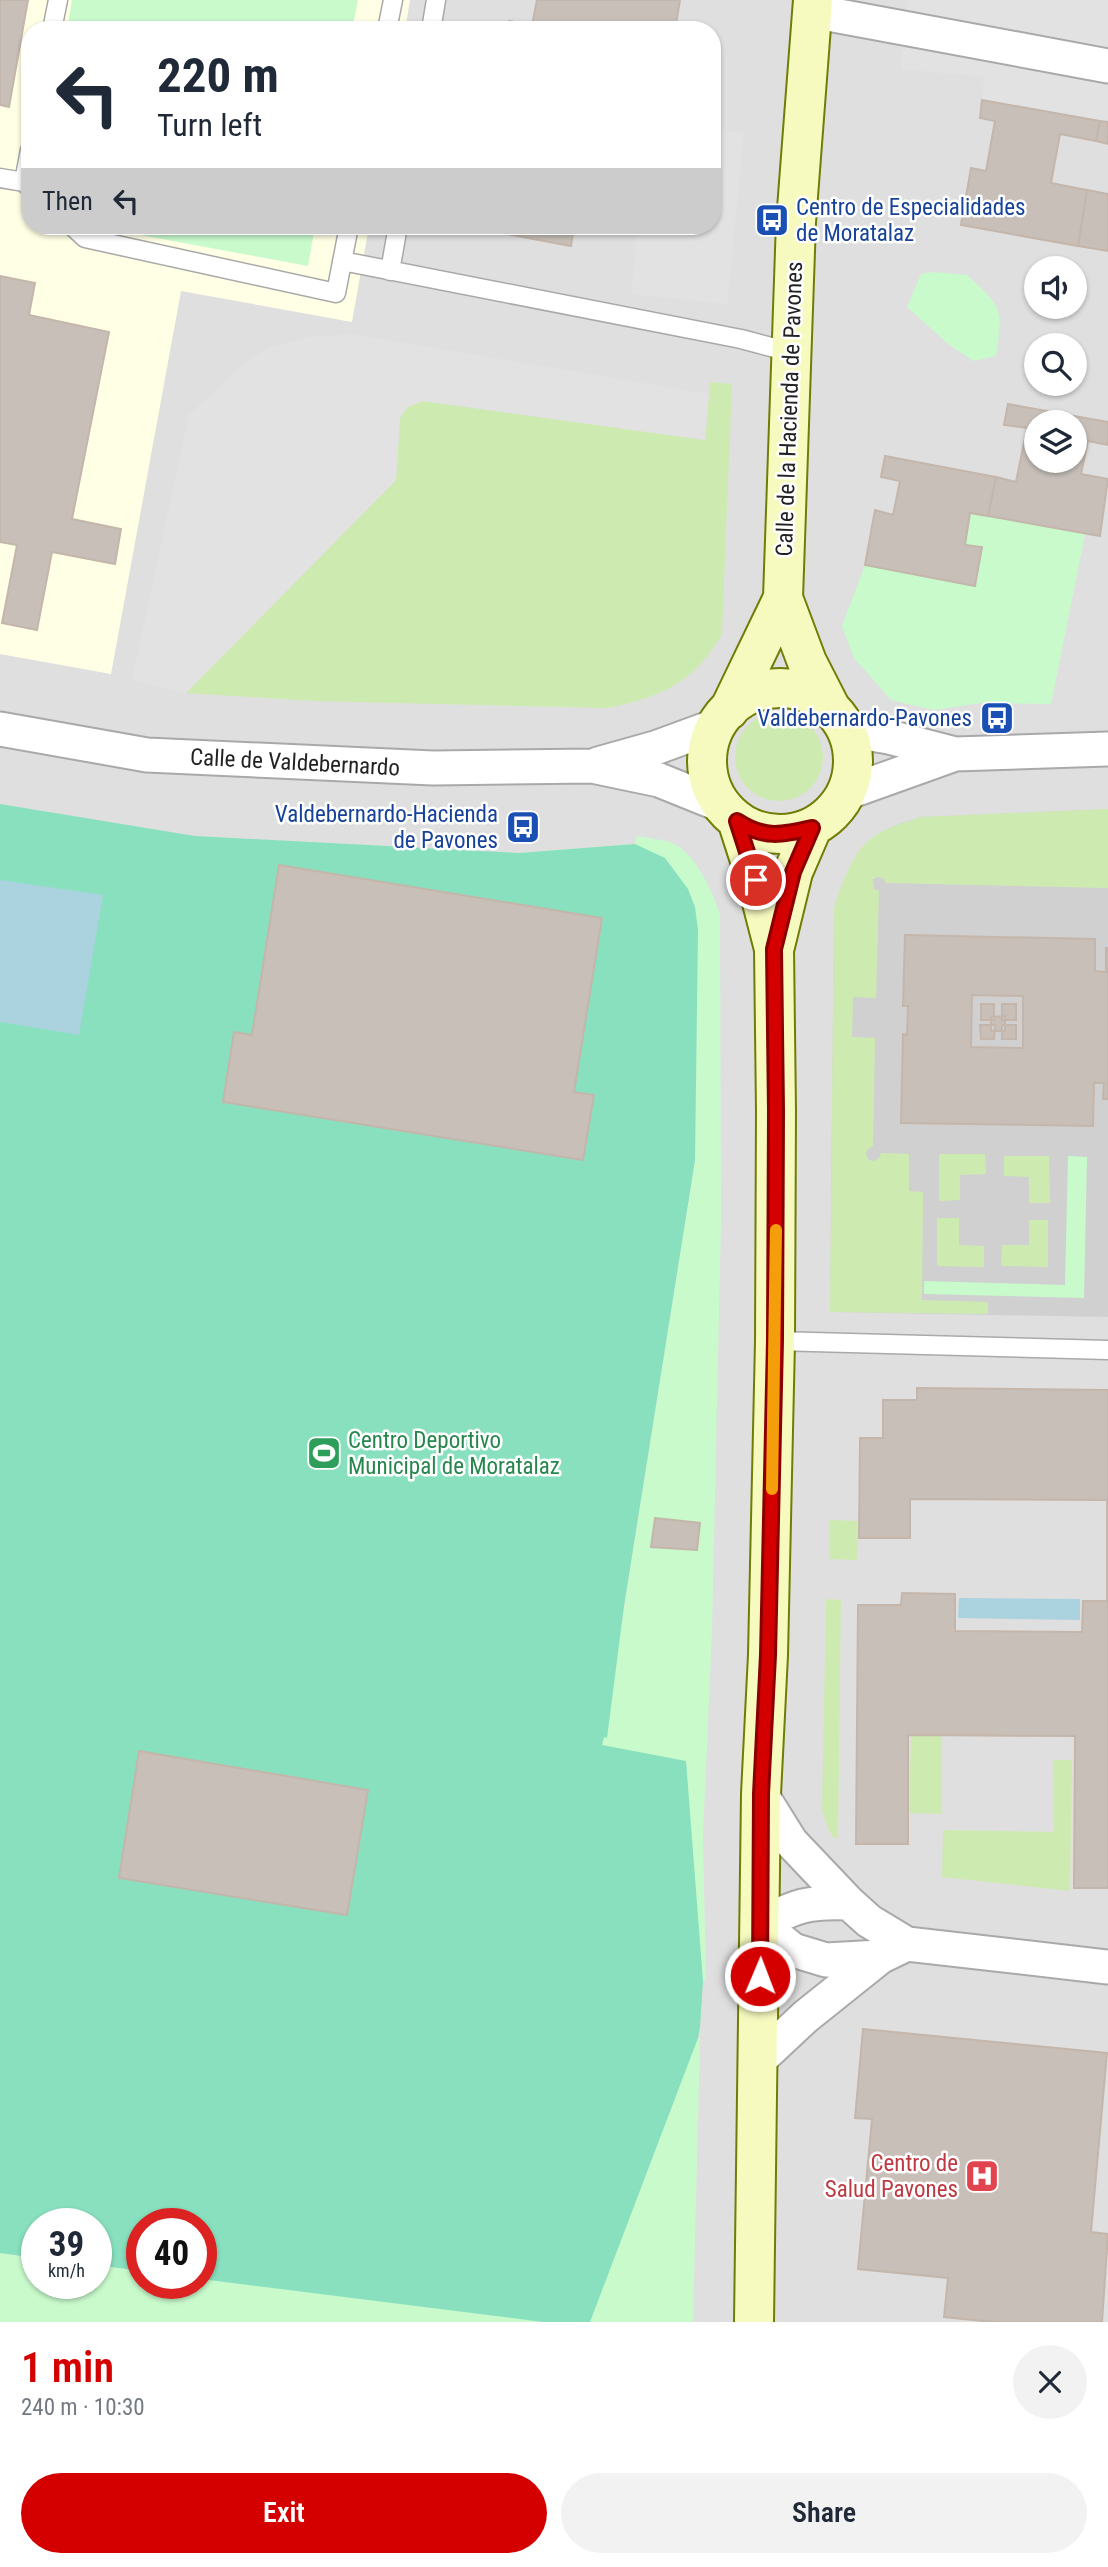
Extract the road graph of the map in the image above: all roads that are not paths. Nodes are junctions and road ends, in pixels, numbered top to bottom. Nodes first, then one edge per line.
1 (58, 0) edge
2 (393, 0) edge
3 (436, 0) edge
4 (813, 6) edge
5 (54, 21) edge
6 (389, 21) edge
7 (432, 21) edge
8 (1108, 66) edge
9 (0, 178) edge
10 (21, 183) edge
11 (82, 235) edge
12 (347, 235) edge
13 (396, 235) edge
14 (342, 261) junction
15 (390, 271) junction
16 (790, 352) junction
17 (783, 598) junction
18 (722, 718) junction
19 (838, 718) junction
20 (0, 729) edge
21 (1108, 750) edge
22 (955, 754) junction
23 (592, 766) junction
24 (846, 793) junction
25 (729, 813) junction
26 (812, 828) junction
27 (774, 949) junction
28 (775, 1340) junction
29 (1108, 1350) edge
30 (761, 1794) junction
31 (849, 1903) junction
32 (761, 1924) junction
33 (894, 1951) junction
34 (1108, 1967) edge
35 (758, 2061) junction
36 (754, 2322) edge

1 - 5 lane
2 - 6 lane
3 - 7 lane
4 - 8 street, Calle de la Hacienda de Pavones
4 - 16 street, Calle de la Hacienda de Pavones
9 - 10 lane
11 - 14 lane
12 - 14 lane
13 - 15 lane
14 - 15 lane
15 - 16 lane
16 - 17 street, Calle de la Hacienda de Pavones
17 - 18 street, Calle de la Hacienda de Pavones
17 - 19 street, Calle de la Hacienda de Pavones
18 - 19 street
18 - 23 street, Calle de Valdebernardo
18 - 25 street
19 - 22 street
19 - 24 street
20 - 23 street, Calle de Valdebernardo
21 - 22 street
22 - 24 street
23 - 25 street, Calle de Valdebernardo
24 - 26 street
25 - 26 street
25 - 27 street
26 - 27 street
27 - 28 street
28 - 29 lane
28 - 30 street
30 - 31 street
30 - 32 street
31 - 32 street
31 - 33 street
32 - 33 street
32 - 35 street
33 - 34 street
33 - 35 street
35 - 36 street

